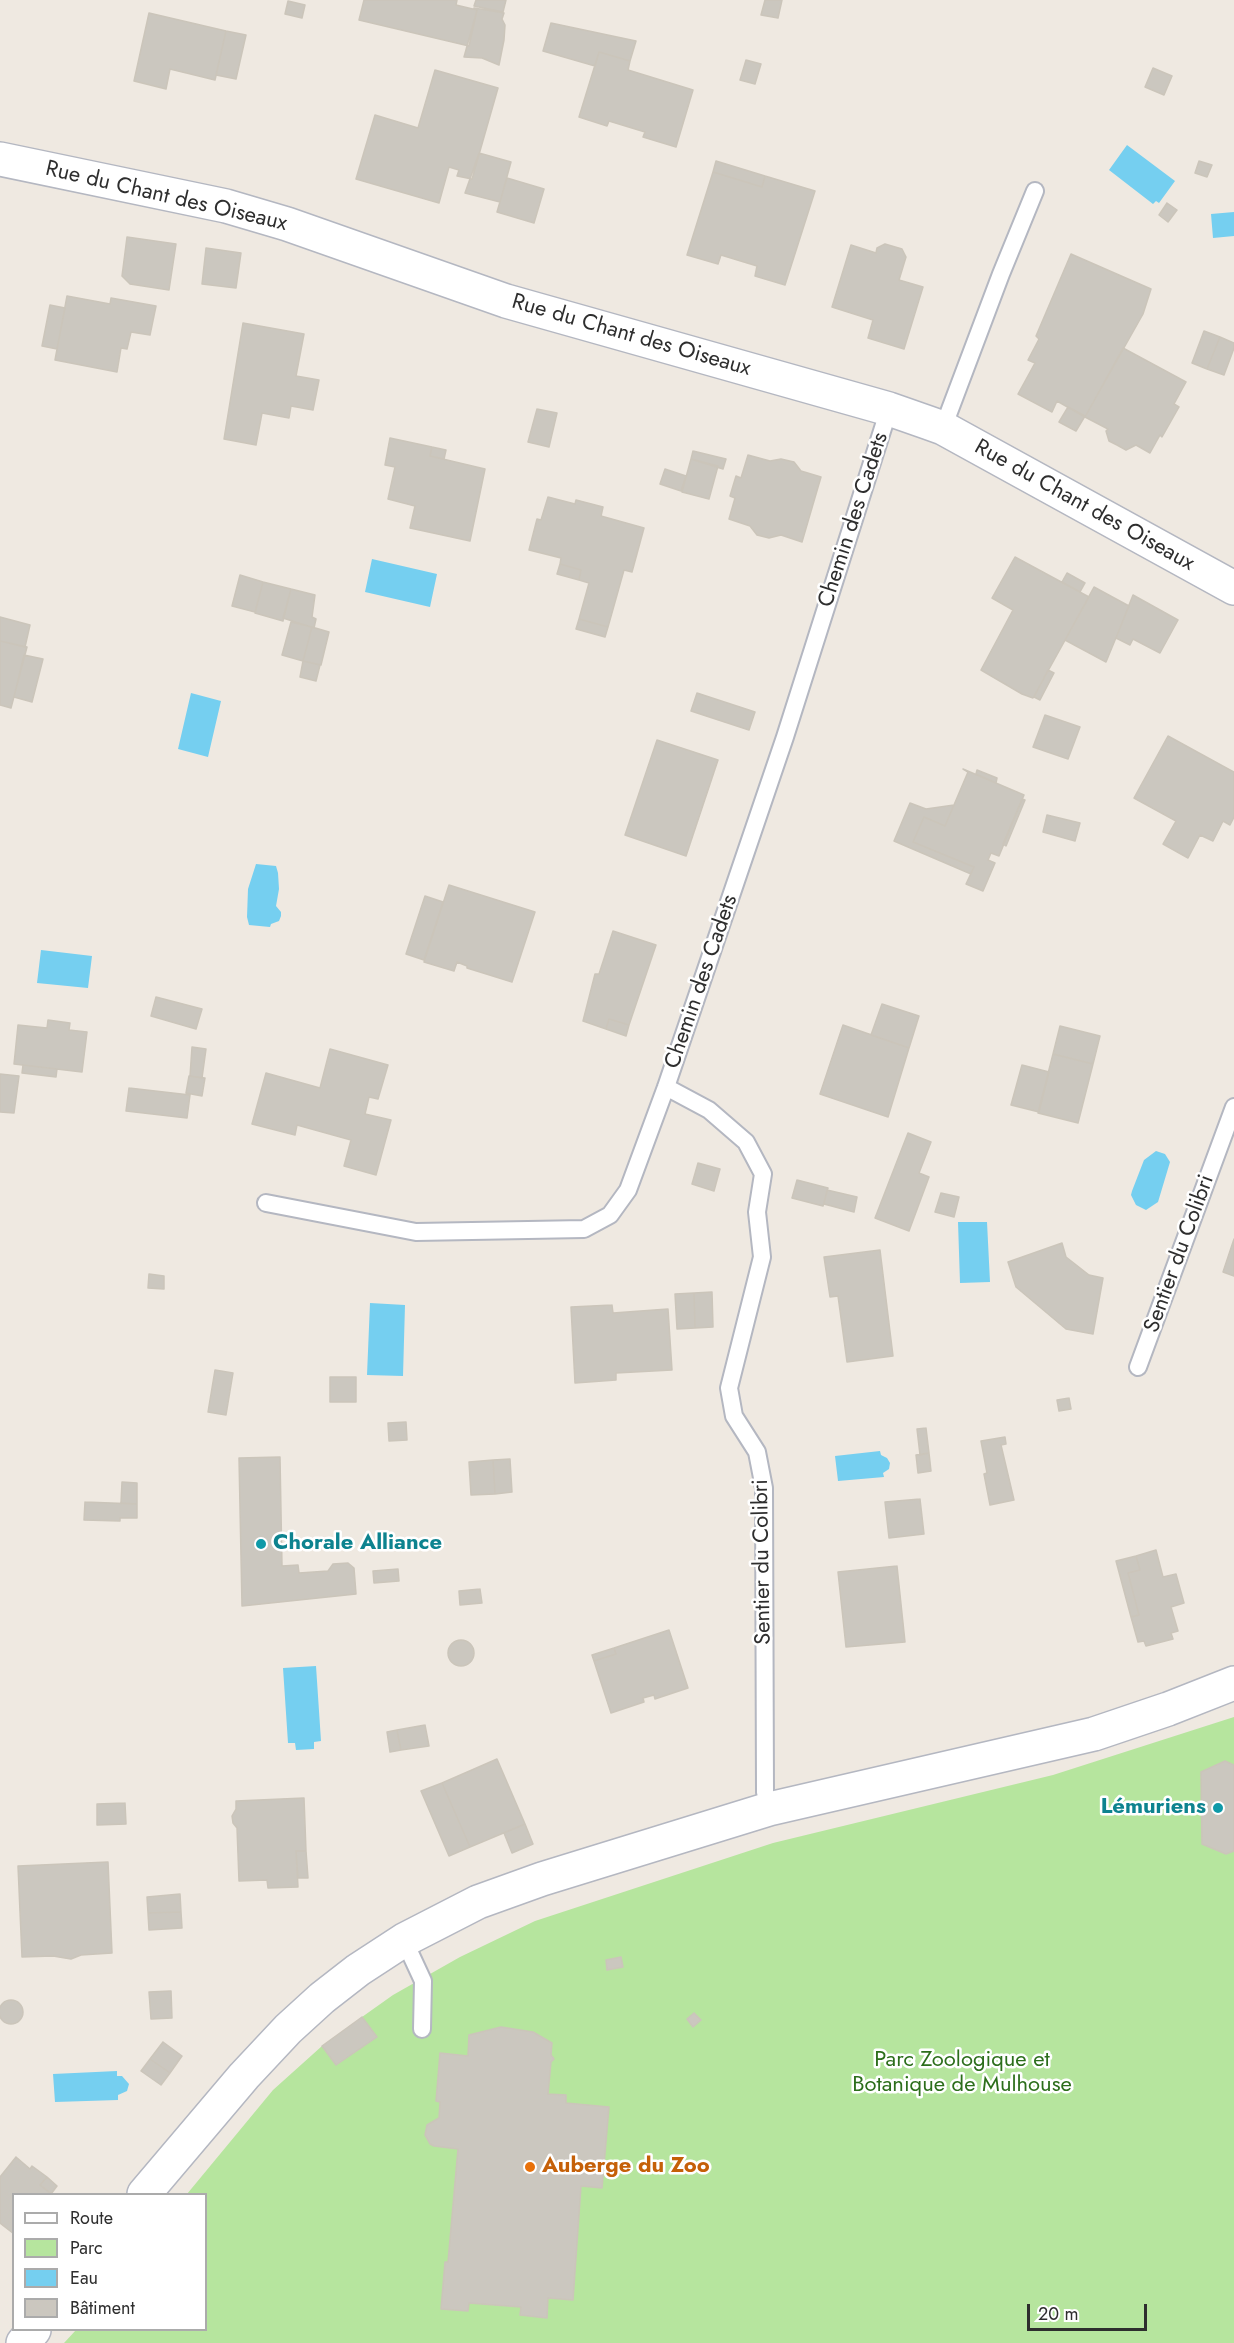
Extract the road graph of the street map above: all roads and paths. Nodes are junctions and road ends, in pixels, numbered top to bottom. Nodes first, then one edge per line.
1 (0, 159) edge
2 (1035, 191) dead end
3 (889, 409) junction
4 (943, 428) junction
5 (1234, 588) edge
6 (666, 1087) junction
7 (1234, 1107) edge
8 (267, 1203) dead end
9 (1138, 1367) dead end
10 (1234, 1683) edge
11 (769, 1809) junction
12 (404, 1940) junction
13 (422, 2029) dead end
14 (145, 2193) edge
15 (33, 2331) edge
16 (23, 2343) edge

1 - 3 street, Rue du Chant des Oiseaux
2 - 4 lane
3 - 4 street, Rue du Chant des Oiseaux
3 - 6 lane, Chemin des Cadets
4 - 5 street, Rue du Chant des Oiseaux
6 - 8 lane, Chemin des Cadets
6 - 11 lane, Sentier du Colibri
7 - 9 lane, Sentier du Colibri
10 - 11 street
11 - 12 street
12 - 13 lane
12 - 14 street
15 - 16 street

